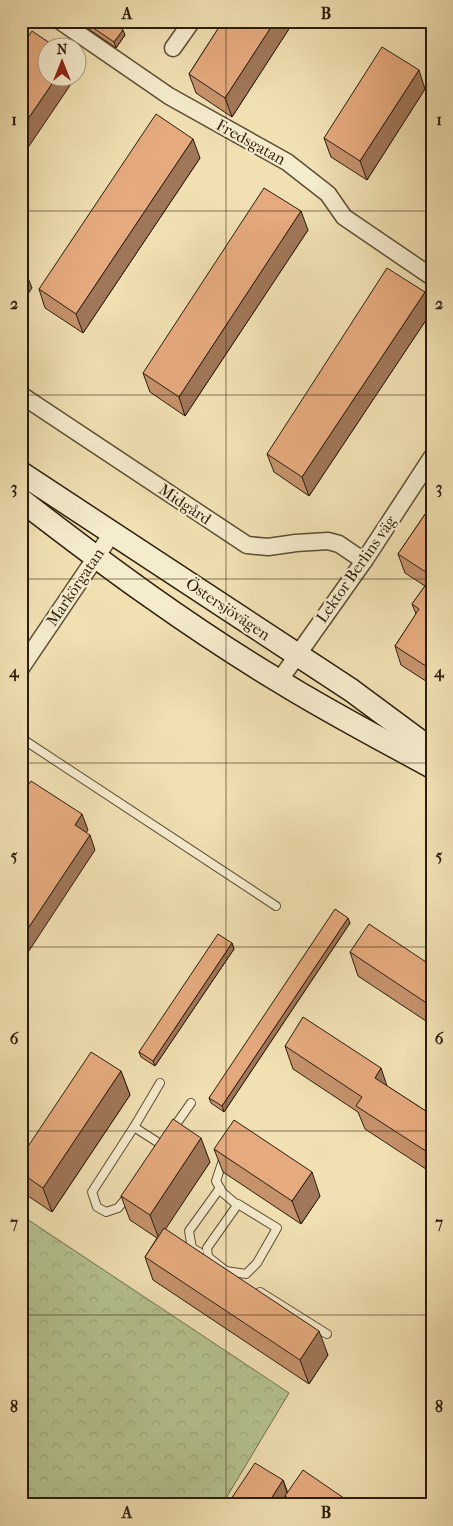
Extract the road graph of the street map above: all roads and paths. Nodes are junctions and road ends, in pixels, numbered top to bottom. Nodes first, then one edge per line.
1 (60, 21) edge
2 (192, 21) edge
3 (173, 48) dead end
4 (432, 277) edge
5 (21, 395) edge
6 (432, 457) edge
7 (21, 473) edge
8 (21, 500) edge
9 (113, 532) junction
10 (96, 558) junction
11 (364, 561) junction
12 (297, 656) junction
13 (21, 668) edge
14 (279, 681) junction
15 (21, 738) edge
16 (432, 750) edge
17 (432, 767) edge
18 (276, 906) dead end
19 (160, 1083) dead end
20 (191, 1103) dead end
21 (134, 1127) junction
22 (226, 1152) edge
23 (135, 1186) edge
24 (220, 1188) junction
25 (238, 1204) junction
26 (208, 1257) junction
27 (226, 1271) junction
28 (243, 1282) edge
29 (252, 1287) edge
30 (327, 1334) dead end

1 - 4 street, Fredsgatan
2 - 3 street
5 - 11 street, Midgård
6 - 11 street, Lektor Berlins väg
7 - 9 main road, Östersjövägen
8 - 10 main road, Östersjövägen
9 - 10 street, Markörgatan
9 - 12 main road, Östersjövägen
10 - 13 street, Markörgatan
10 - 14 main road, Östersjövägen
11 - 12 street, Lektor Berlins väg
12 - 14 street, Lektor Berlins väg
12 - 16 main road, Östersjövägen
14 - 17 main road, Östersjövägen
15 - 18 lane
19 - 21 lane
20 - 21 lane
21 - 23 lane
22 - 24 lane
24 - 25 lane
24 - 26 lane
25 - 26 lane
25 - 27 lane
26 - 27 lane
27 - 28 lane
29 - 30 lane

